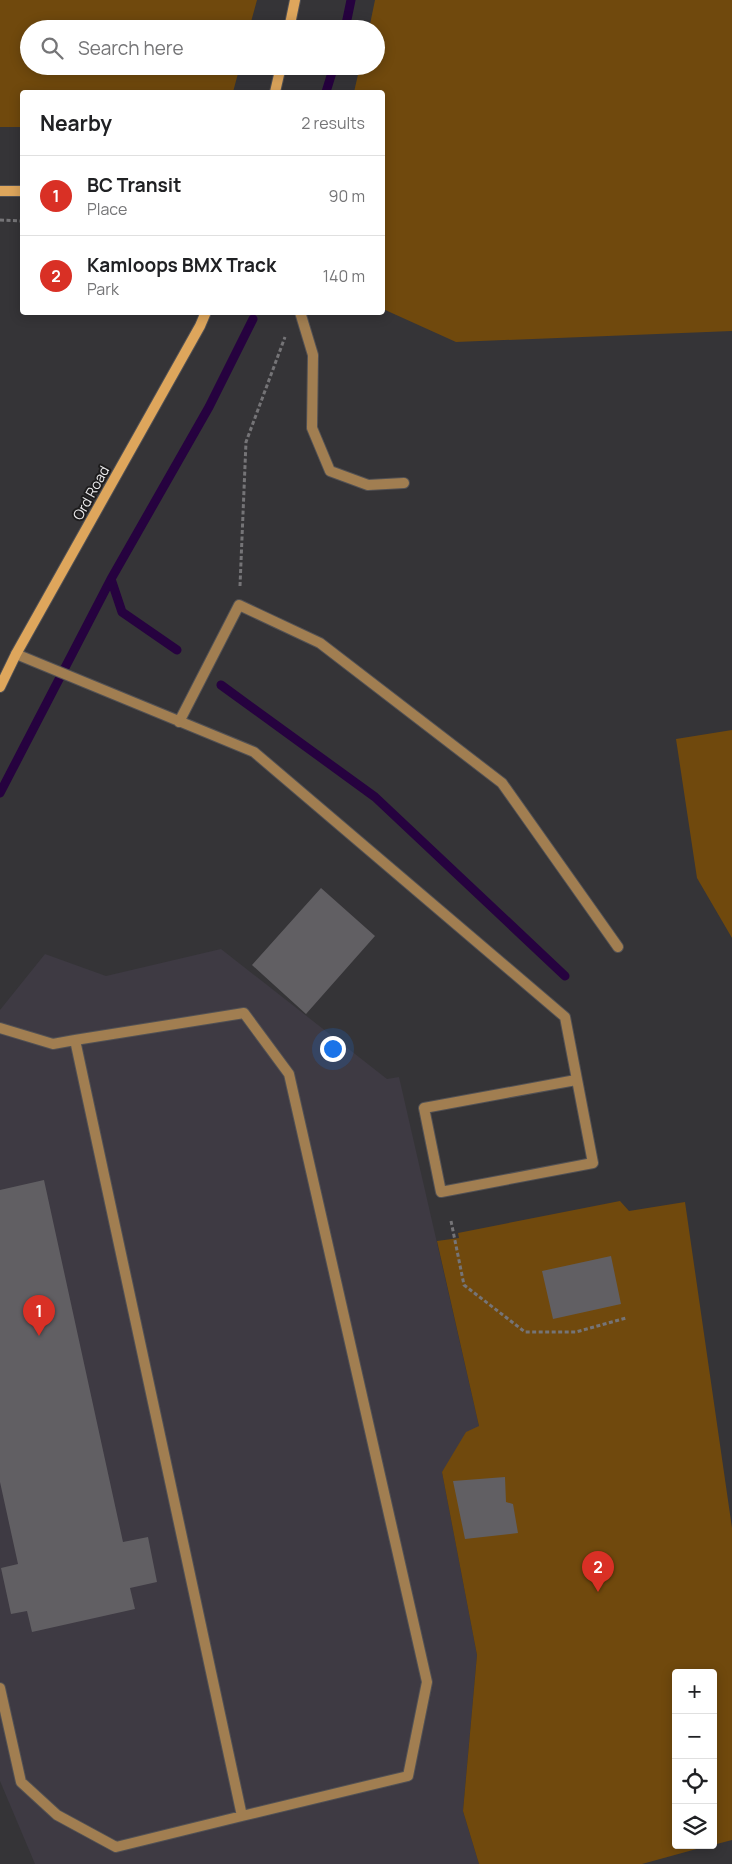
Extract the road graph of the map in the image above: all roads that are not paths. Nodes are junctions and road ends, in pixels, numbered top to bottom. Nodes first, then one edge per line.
1 (295, 0) edge
2 (291, 20) edge
3 (279, 75) edge
4 (275, 90) edge
5 (0, 191) edge
6 (20, 191) edge
7 (205, 315) edge
8 (301, 315) edge
9 (404, 483) dead end
10 (16, 654) junction
11 (0, 687) edge
12 (179, 722) junction
13 (618, 947) dead end
14 (0, 1028) edge
15 (75, 1040) junction
16 (576, 1080) junction
17 (0, 1688) edge
18 (242, 1816) junction

1 - 2 street
3 - 4 street
5 - 6 street
7 - 10 street, Ord Road
8 - 9 lane
10 - 11 street, Ord Road
10 - 12 lane
12 - 13 lane
12 - 16 lane
14 - 15 lane
15 - 18 lane
15 - 18 lane
16 - 16 lane
17 - 18 lane

